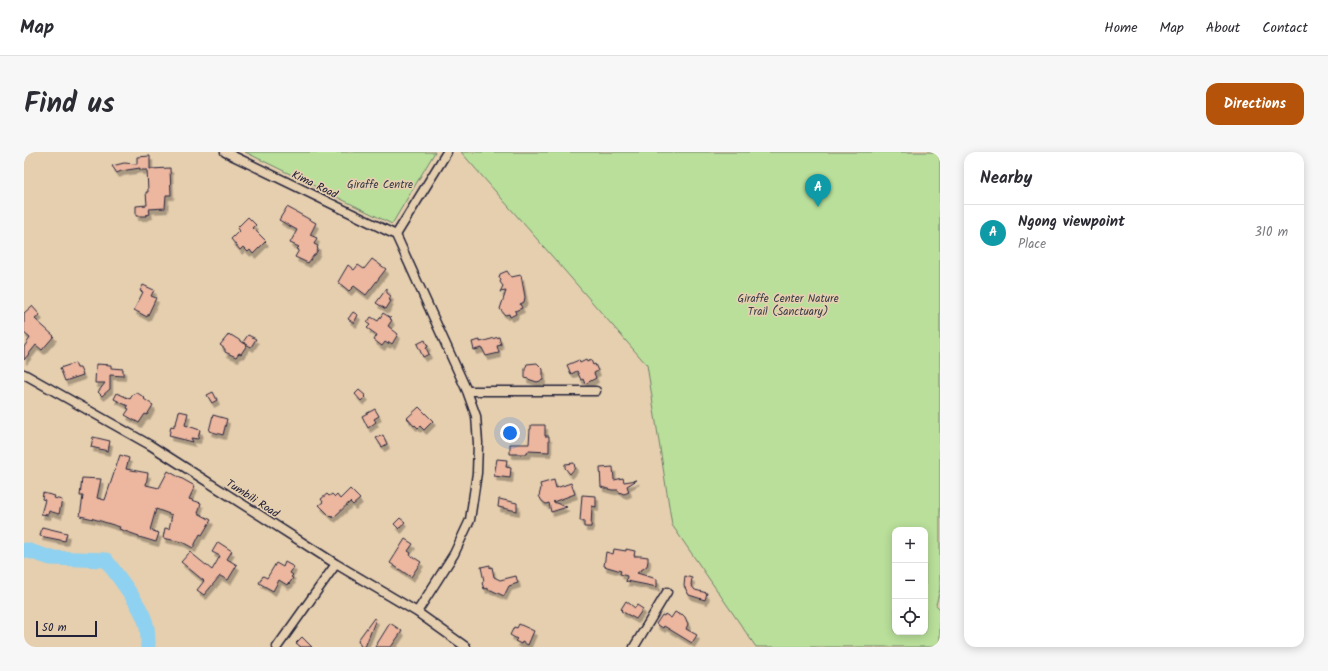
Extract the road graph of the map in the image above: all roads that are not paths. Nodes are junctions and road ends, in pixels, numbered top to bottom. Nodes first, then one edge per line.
1 (225, 152) edge
2 (447, 152) edge
3 (396, 234) junction
4 (24, 374) edge
5 (467, 391) junction
6 (596, 391) dead end
7 (336, 564) junction
8 (667, 592) dead end
9 (417, 612) junction
10 (277, 647) edge
11 (466, 647) edge
12 (634, 647) edge

1 - 3 street, Kima Road
2 - 3 street
3 - 5 street
4 - 7 street, Tumbili Road
5 - 6 street
5 - 9 street
7 - 9 street, Tumbili Road
7 - 10 street
8 - 12 street
9 - 11 street, Tumbili Road

